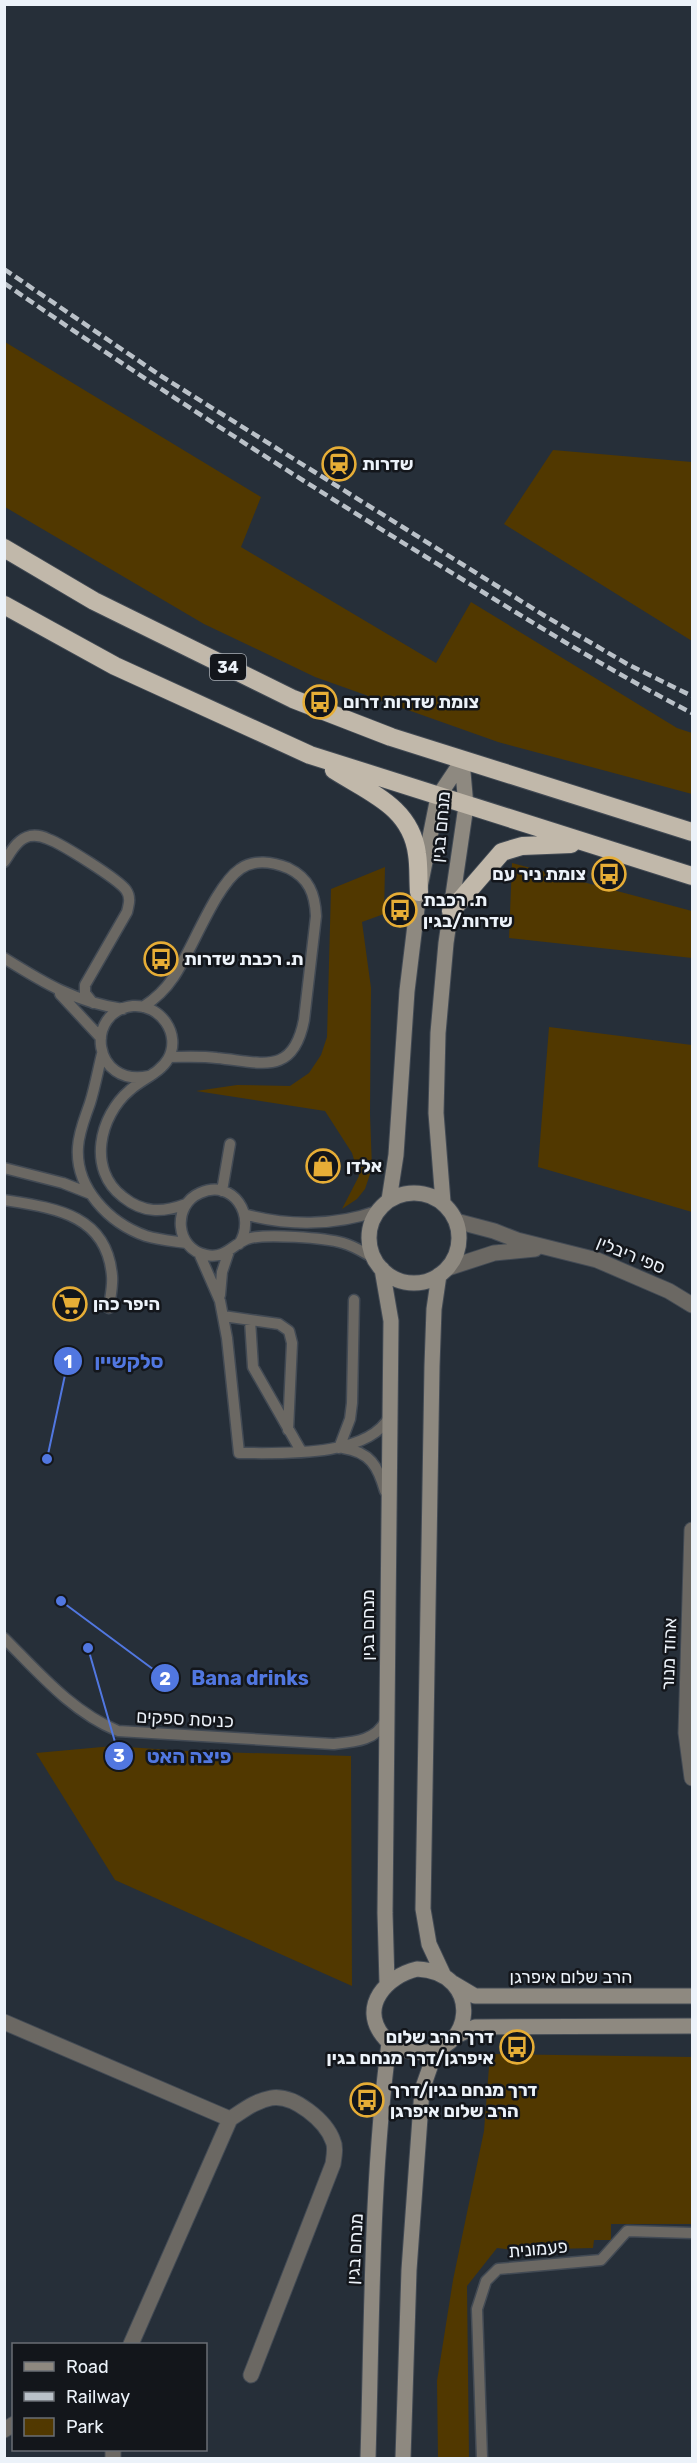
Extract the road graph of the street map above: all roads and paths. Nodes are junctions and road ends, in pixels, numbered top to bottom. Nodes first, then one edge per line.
1 (4, 548) edge
2 (4, 604) edge
3 (310, 755) junction
4 (462, 761) junction
5 (438, 797) junction
6 (466, 806) junction
7 (693, 832) edge
8 (585, 843) junction
9 (4, 862) edge
10 (693, 876) edge
11 (419, 892) junction
12 (450, 911) junction
13 (4, 958) edge
14 (56, 990) junction
15 (93, 1003) junction
16 (143, 1007) junction
17 (123, 1009) junction
18 (101, 1038) junction
19 (102, 1054) junction
20 (169, 1057) junction
21 (149, 1076) junction
22 (230, 1144) dead end
23 (6, 1169) edge
24 (222, 1191) junction
25 (91, 1194) junction
26 (4, 1200) edge
27 (389, 1200) junction
28 (443, 1202) junction
29 (186, 1204) junction
30 (377, 1210) junction
31 (244, 1214) junction
32 (456, 1221) junction
33 (187, 1242) junction
34 (238, 1244) junction
35 (553, 1248) junction
36 (229, 1251) junction
37 (199, 1253) junction
38 (377, 1263) junction
39 (444, 1272) junction
40 (354, 1300) dead end
41 (220, 1301) junction
42 (693, 1305) edge
43 (109, 1308) dead end
44 (223, 1316) junction
45 (250, 1320) junction
46 (390, 1416) junction
47 (288, 1430) junction
48 (339, 1448) junction
49 (301, 1451) junction
50 (388, 1502) junction
51 (693, 1530) edge
52 (4, 1638) edge
53 (387, 1717) junction
54 (693, 1778) edge
55 (448, 1979) junction
56 (387, 1983) junction
57 (693, 1996) edge
58 (4, 2022) edge
59 (693, 2026) edge
60 (454, 2037) junction
61 (389, 2043) junction
62 (436, 2050) junction
63 (230, 2119) junction
64 (693, 2233) edge
65 (131, 2343) edge
66 (251, 2375) dead end
67 (368, 2458) edge
68 (403, 2458) edge
69 (482, 2458) edge

1 - 4 highway, 34
2 - 3 highway, 34
3 - 5 highway, 34
3 - 11 highway
4 - 5 main road, מנחם בגין
4 - 6 main road, מנחם בגין
4 - 7 highway, 34
5 - 6 highway, 34
5 - 11 main road, מנחם בגין
6 - 8 highway, 34
6 - 12 main road, מנחם בגין
8 - 10 highway, 34
8 - 12 highway
9 - 15 lane
11 - 27 main road, מנחם בגין
12 - 28 main road, מנחם בגין
13 - 14 lane
14 - 15 lane
14 - 18 lane
15 - 17 lane
16 - 17 lane
16 - 20 lane
16 - 20 lane
17 - 18 lane
18 - 19 lane
19 - 21 lane
19 - 25 lane
20 - 21 lane
21 - 29 lane
22 - 24 lane
23 - 25 lane
24 - 29 lane
24 - 31 lane
25 - 33 lane
26 - 43 lane
27 - 28 main road
27 - 30 main road
28 - 32 main road
29 - 33 lane
30 - 31 lane
30 - 38 main road
31 - 34 lane
32 - 35 street, ספי ריבלין
32 - 39 main road
33 - 37 lane
34 - 36 lane
34 - 38 lane
35 - 39 street, ספי ריבלין
35 - 42 street, ספי ריבלין
36 - 37 lane
36 - 41 lane
37 - 41 lane
38 - 39 main road
38 - 46 main road, מנחם בגין
39 - 55 main road
40 - 48 lane
41 - 44 lane
44 - 45 lane
44 - 49 lane
45 - 47 lane
45 - 47 lane
46 - 48 lane
46 - 50 main road, מנחם בגין
47 - 49 lane
48 - 49 lane
48 - 50 lane
50 - 53 main road, מנחם בגין
51 - 54 street, אהוד מנור
52 - 53 lane, כניסת ספקים
53 - 56 main road, מנחם בגין
55 - 56 main road
55 - 57 main road, הרב שלום איפרגן
55 - 60 main road
56 - 61 main road
58 - 63 street
59 - 60 main road
60 - 62 main road
61 - 62 main road
61 - 67 main road, מנחם בגין
62 - 68 main road
63 - 65 street
63 - 66 street
64 - 69 lane, פעמונית

